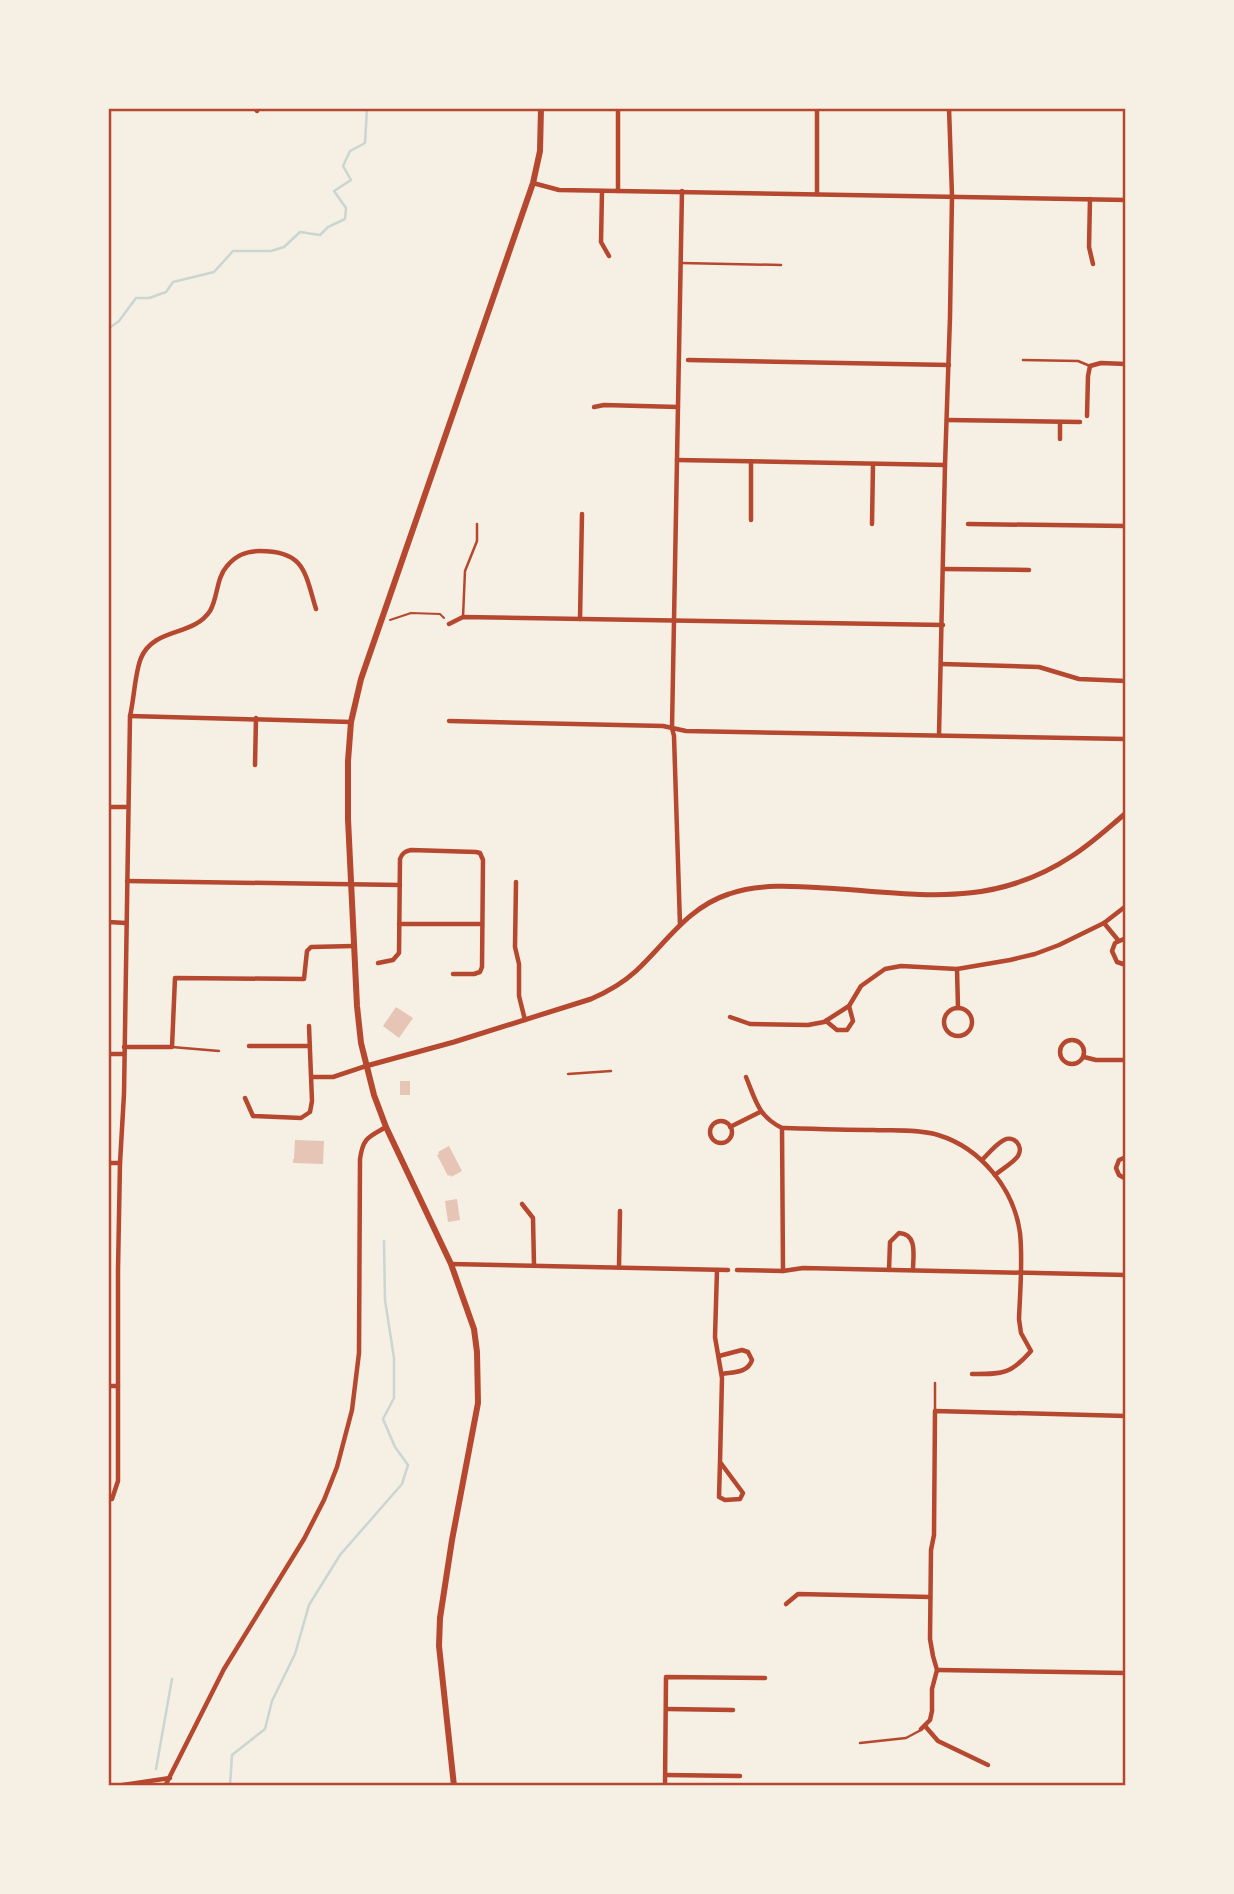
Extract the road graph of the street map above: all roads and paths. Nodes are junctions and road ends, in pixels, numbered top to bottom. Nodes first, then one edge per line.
1 (541, 108) edge
2 (618, 108) edge
3 (817, 108) edge
4 (949, 108) edge
5 (533, 183) junction
6 (602, 191) junction
7 (618, 191) junction
8 (682, 191) junction
9 (817, 194) junction
10 (952, 196) junction
11 (1090, 200) junction
12 (1125, 200) edge
13 (609, 257) dead end
14 (681, 262) junction
15 (1093, 264) dead end
16 (781, 265) dead end
17 (688, 360) dead end
18 (1023, 360) dead end
19 (1125, 364) edge
20 (950, 365) junction
21 (1090, 366) junction
22 (594, 407) dead end
23 (678, 407) junction
24 (1087, 416) dead end
25 (947, 420) junction
26 (1060, 422) junction
27 (1080, 422) dead end
28 (1060, 439) dead end
29 (677, 460) junction
30 (751, 462) junction
31 (873, 464) junction
32 (945, 465) junction
33 (582, 514) dead end
34 (751, 520) dead end
35 (477, 524) dead end
36 (872, 524) dead end
37 (968, 524) dead end
38 (1125, 526) edge
39 (944, 569) junction
40 (1029, 570) dead end
41 (316, 609) dead end
42 (381, 617) junction
43 (463, 617) junction
44 (580, 619) junction
45 (675, 620) junction
46 (449, 624) joint
47 (943, 625) junction
48 (942, 664) junction
49 (1125, 681) edge
50 (130, 716) junction
51 (256, 719) junction
52 (351, 722) junction
53 (449, 722) dead end
54 (673, 727) junction
55 (939, 735) junction
56 (1125, 739) edge
57 (255, 765) dead end
58 (108, 807) edge
59 (127, 807) junction
60 (1125, 813) edge
61 (127, 881) junction
62 (516, 882) dead end
63 (351, 885) junction
64 (400, 885) junction
65 (1125, 906) edge
66 (108, 922) edge
67 (126, 923) junction
68 (1104, 923) junction
69 (400, 924) junction
70 (482, 925) junction
71 (680, 925) junction
72 (1125, 938) edge
73 (1118, 940) junction
74 (354, 946) junction
75 (378, 963) dead end
76 (1125, 965) edge
77 (957, 969) junction
78 (453, 974) dead end
79 (849, 1006) junction
80 (958, 1008) junction
81 (730, 1017) dead end
82 (524, 1020) junction
83 (826, 1021) junction
84 (310, 1026) dead end
85 (249, 1046) dead end
86 (310, 1046) junction
87 (124, 1047) junction
88 (172, 1047) junction
89 (219, 1051) dead end
90 (108, 1054) edge
91 (124, 1054) junction
92 (1084, 1057) junction
93 (1125, 1060) edge
94 (366, 1066) junction
95 (611, 1071) dead end
96 (568, 1074) dead end
97 (312, 1077) junction
98 (746, 1077) dead end
99 (245, 1098) dead end
100 (760, 1112) junction
101 (386, 1127) junction
102 (730, 1127) junction
103 (782, 1129) junction
104 (1125, 1157) edge
105 (982, 1160) junction
106 (108, 1163) edge
107 (120, 1163) junction
108 (995, 1175) junction
109 (1125, 1179) edge
110 (522, 1203) dead end
111 (620, 1210) dead end
112 (451, 1264) junction
113 (534, 1265) junction
114 (619, 1268) junction
115 (108, 1270) edge
116 (118, 1270) junction
117 (717, 1270) junction
118 (728, 1270) dead end
119 (737, 1270) dead end
120 (889, 1270) junction
121 (913, 1270) junction
122 (783, 1271) junction
123 (1020, 1273) junction
124 (1125, 1275) edge
125 (719, 1356) junction
126 (722, 1374) junction
127 (972, 1374) dead end
128 (935, 1383) dead end
129 (108, 1386) edge
130 (118, 1386) junction
131 (935, 1411) junction
132 (1125, 1416) edge
133 (720, 1462) junction
134 (112, 1499) dead end
135 (930, 1597) junction
136 (786, 1604) dead end
137 (937, 1670) junction
138 (1125, 1673) edge
139 (765, 1678) dead end
140 (667, 1709) junction
141 (733, 1710) dead end
142 (923, 1728) junction
143 (860, 1743) dead end
144 (988, 1765) dead end
145 (666, 1775) junction
146 (740, 1776) dead end
147 (170, 1778) junction
148 (116, 1786) edge
149 (165, 1786) edge
150 (454, 1786) edge
151 (665, 1786) edge

1 - 5 main road
2 - 7 street
3 - 9 street
4 - 10 street
5 - 6 street
5 - 42 main road
6 - 7 street
6 - 13 street
7 - 8 street
8 - 9 street
8 - 14 street
9 - 10 street
10 - 11 street
10 - 20 street
11 - 12 street
11 - 15 street
14 - 16 lane
14 - 23 street
17 - 20 street
18 - 21 lane
19 - 21 street
20 - 25 street
21 - 24 street
22 - 23 street
23 - 29 street
25 - 26 street
25 - 32 street
26 - 27 street
26 - 28 street
29 - 30 street
29 - 45 street
30 - 31 street
30 - 34 street
31 - 32 street
31 - 36 street
32 - 39 street
33 - 44 street
35 - 43 lane
37 - 38 street
39 - 40 street
39 - 47 street
41 - 50 street
42 - 46 path
42 - 52 main road
43 - 44 street
43 - 46 street
44 - 45 street
45 - 47 street
45 - 54 street
47 - 48 street
48 - 49 street
48 - 55 street
50 - 51 street
50 - 59 street
51 - 52 street
51 - 57 street
52 - 63 main road
53 - 54 street
54 - 55 street
54 - 71 street
55 - 56 street
58 - 59 street
59 - 61 street
60 - 71 street
61 - 63 street
61 - 67 street
62 - 82 street
63 - 64 street
63 - 74 main road
64 - 69 street
64 - 70 street
65 - 68 street
66 - 67 street
67 - 87 street
68 - 73 street
68 - 77 street
69 - 70 street
69 - 75 street
70 - 78 street
71 - 82 street
72 - 73 street
73 - 76 street
74 - 88 street
74 - 94 main road
77 - 79 street
77 - 80 street
79 - 83 street
79 - 83 street
80 - 80 street
81 - 83 street
82 - 94 street
84 - 86 street
85 - 86 street
86 - 97 street
87 - 88 street
87 - 91 street
88 - 89 lane
90 - 91 street
91 - 107 street
92 - 92 street
92 - 93 street
94 - 97 street
94 - 101 main road
95 - 96 lane
97 - 99 street
98 - 100 street
100 - 102 street
100 - 103 street
101 - 112 main road
101 - 147 street
102 - 102 street
103 - 105 street
103 - 122 street
104 - 109 street
105 - 108 street
105 - 108 street
106 - 107 street
107 - 116 street
108 - 123 street
110 - 113 street
111 - 114 street
112 - 113 street
112 - 150 main road
113 - 114 street
114 - 117 street
115 - 116 street
116 - 130 street
117 - 118 street
117 - 125 street
119 - 122 street
120 - 121 street
120 - 121 street
120 - 122 street
121 - 123 street
123 - 124 street
123 - 127 street
125 - 126 street
125 - 126 street
126 - 133 street
128 - 131 lane
129 - 130 street
130 - 134 street
131 - 132 street
131 - 135 street
133 - 133 street
135 - 136 street
135 - 137 street
137 - 138 street
137 - 142 street
139 - 140 street
140 - 141 street
140 - 145 street
142 - 143 lane
142 - 144 street
145 - 146 street
145 - 151 street
147 - 148 street
147 - 149 street

